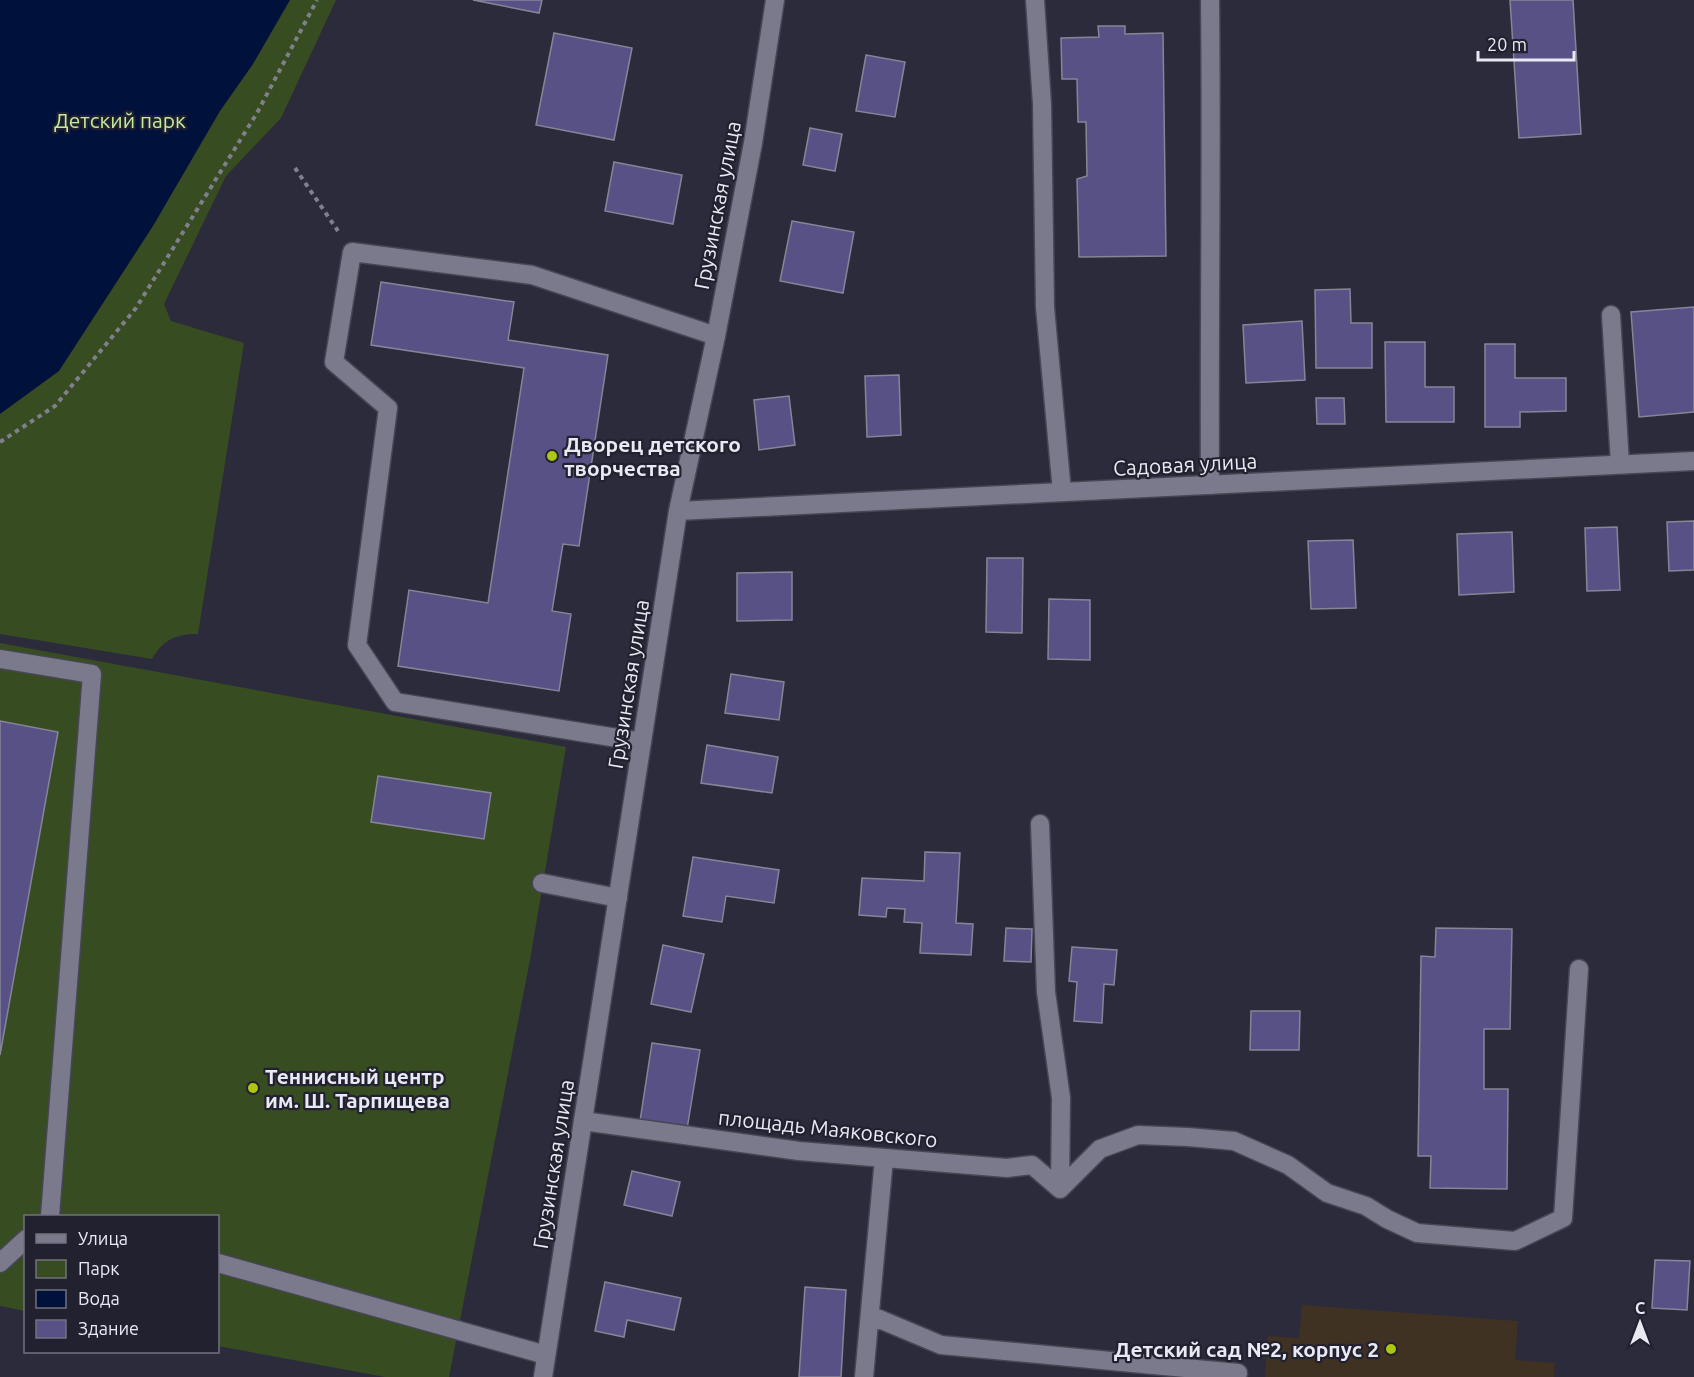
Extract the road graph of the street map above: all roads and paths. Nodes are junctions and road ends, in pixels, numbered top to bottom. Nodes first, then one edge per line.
1 (317, 0) edge
2 (775, 0) edge
3 (1035, 0) edge
4 (1210, 0) edge
5 (295, 168) dead end
6 (352, 252) junction
7 (1611, 315) dead end
8 (716, 336) junction
9 (0, 442) edge
10 (1694, 461) edge
11 (1620, 464) junction
12 (1210, 485) junction
13 (1062, 492) junction
14 (678, 511) junction
15 (0, 658) edge
16 (642, 742) junction
17 (1040, 824) dead end
18 (542, 883) dead end
19 (618, 898) junction
20 (1579, 969) dead end
21 (583, 1121) junction
22 (884, 1158) junction
23 (1060, 1189) junction
24 (50, 1215) edge
25 (24, 1241) edge
26 (0, 1263) edge
27 (219, 1263) edge
28 (872, 1316) junction
29 (546, 1355) junction
30 (1238, 1373) dead end
31 (543, 1377) edge
32 (864, 1377) edge

1 - 9 path
2 - 8 street, Грузинская улица
3 - 13 street
4 - 12 street
5 - 6 path
6 - 8 street
6 - 16 street
7 - 11 street
8 - 14 street, Грузинская улица
10 - 11 street, Садовая улица
11 - 12 street, Садовая улица
12 - 13 street, Садовая улица
13 - 14 street, Садовая улица
14 - 16 street, Грузинская улица
15 - 24 street
16 - 19 street, Грузинская улица
17 - 23 street
18 - 19 street
19 - 21 street, Грузинская улица
20 - 23 street
21 - 22 street, площадь Маяковского
21 - 29 street, Грузинская улица
22 - 23 street, площадь Маяковского
22 - 28 street
25 - 26 street
27 - 29 street
28 - 30 street
28 - 32 street
29 - 31 street, Грузинская улица

